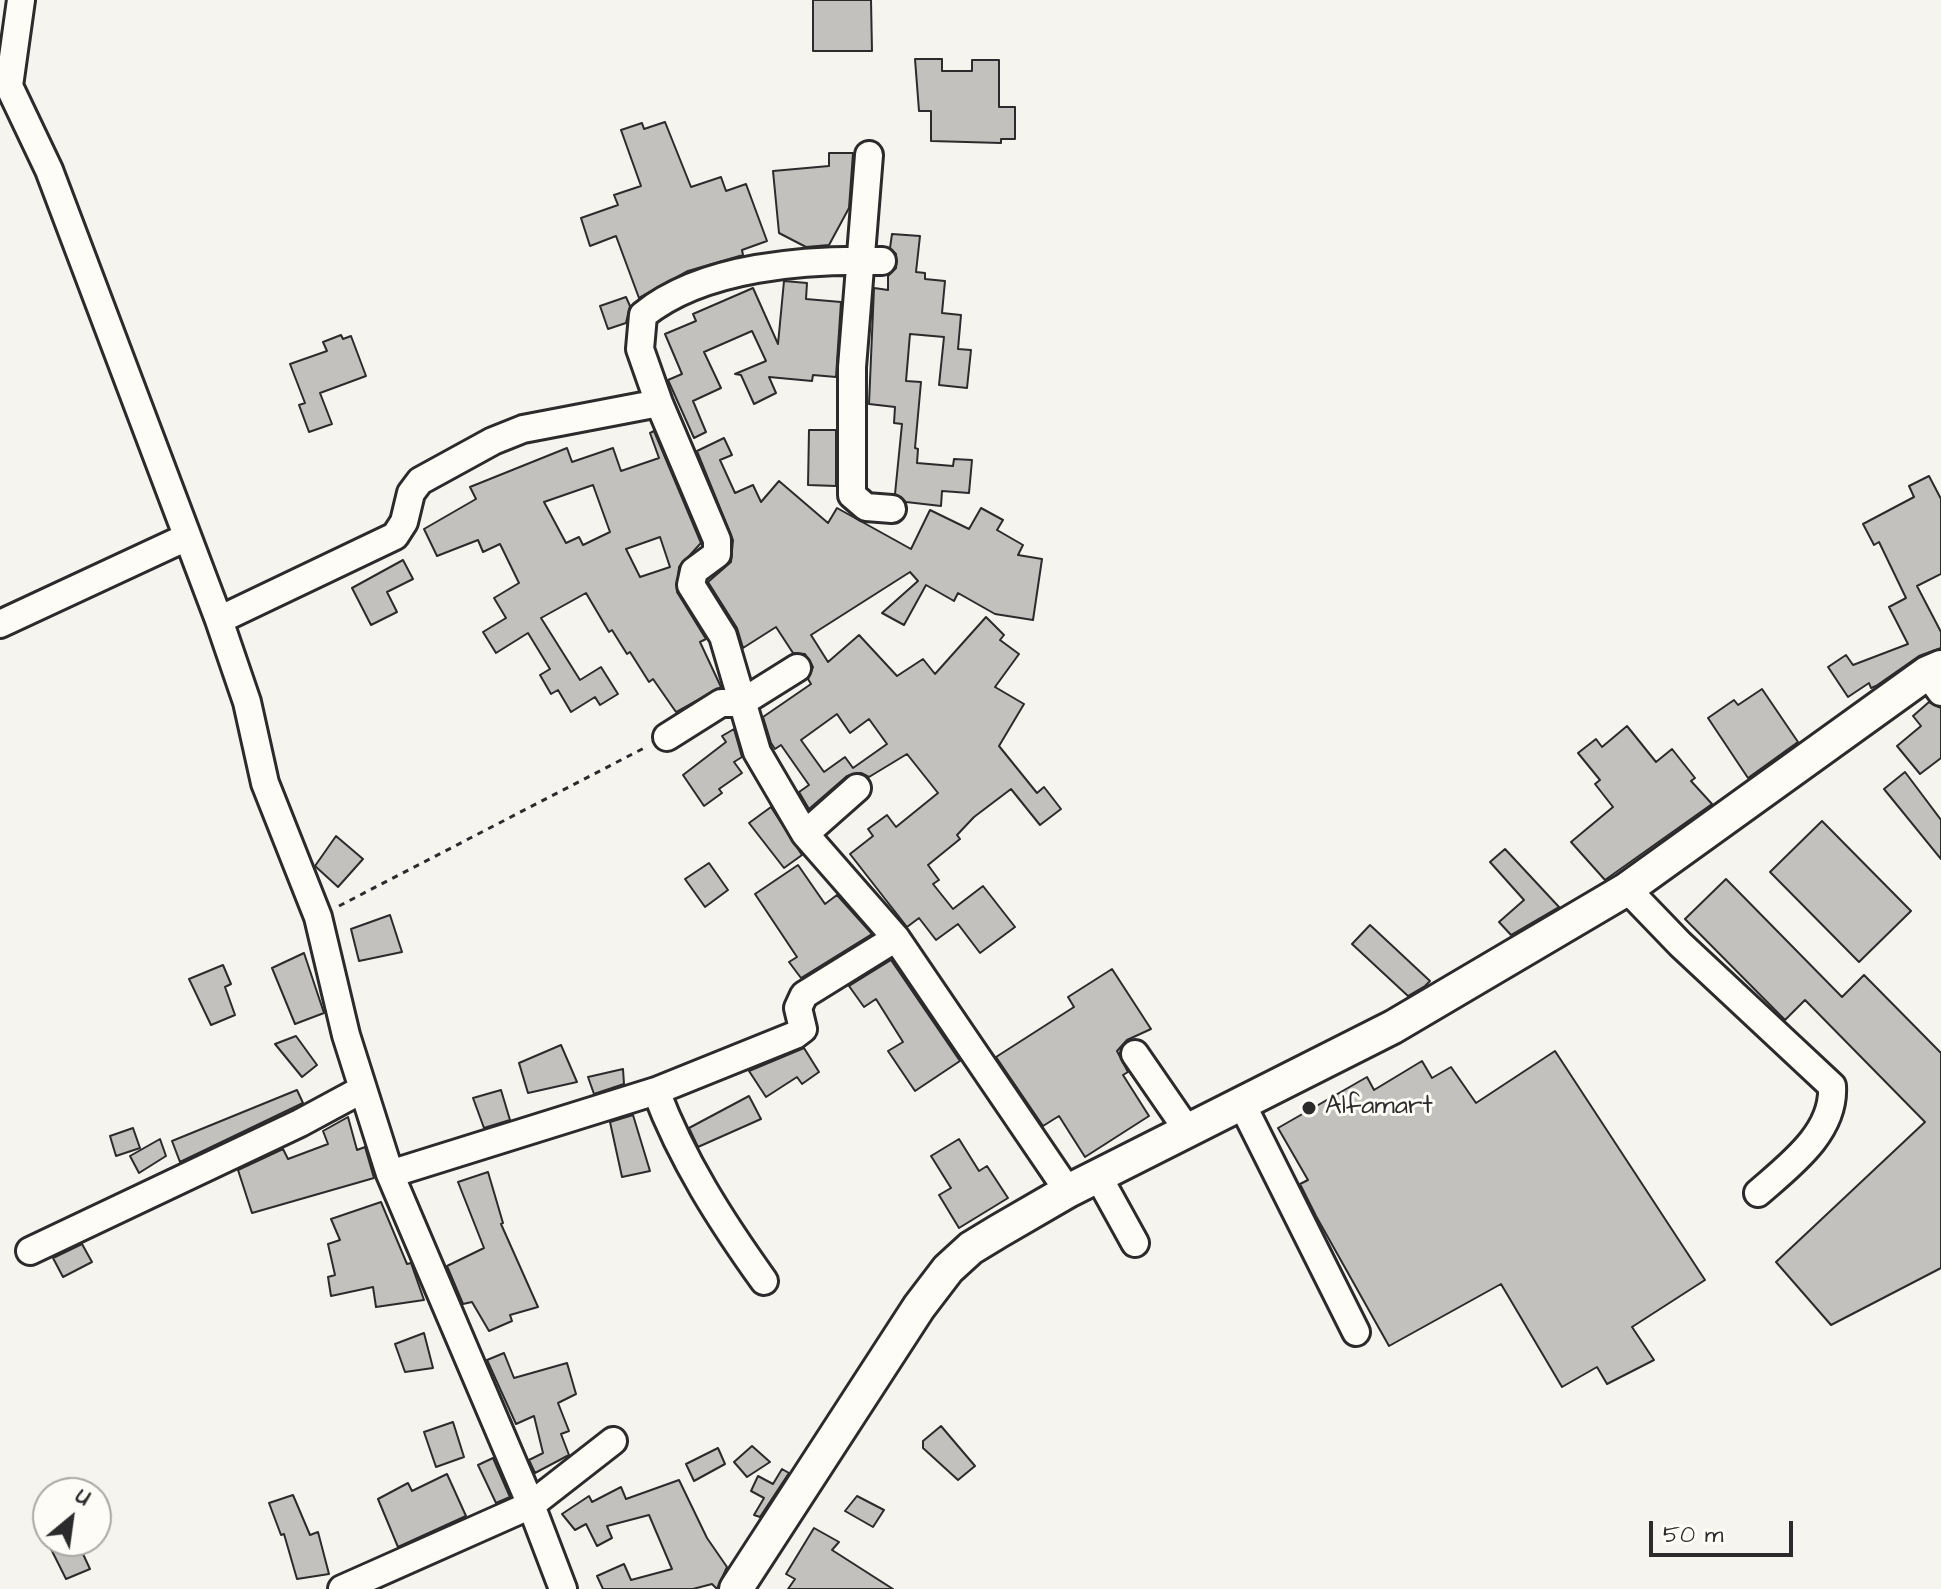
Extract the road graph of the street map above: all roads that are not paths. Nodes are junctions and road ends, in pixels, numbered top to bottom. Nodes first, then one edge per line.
1 (21, 0) edge
2 (5, 82) edge
3 (869, 155) dead end
4 (872, 261) junction
5 (659, 403) junction
6 (892, 509) dead end
7 (187, 537) junction
8 (219, 620) junction
9 (0, 624) edge
10 (797, 668) dead end
11 (1936, 677) edge
12 (741, 703) junction
13 (667, 737) road end
14 (857, 788) dead end
15 (805, 834) junction
16 (1627, 889) junction
17 (896, 938) junction
18 (1135, 1054) dead end
19 (363, 1089) junction
20 (656, 1091) junction
21 (1242, 1104) junction
22 (1188, 1131) junction
23 (390, 1174) junction
24 (1098, 1176) junction
25 (1068, 1191) junction
26 (1758, 1193) dead end
27 (1135, 1243) dead end
28 (30, 1251) dead end
29 (764, 1281) dead end
30 (1356, 1332) dead end
31 (613, 1441) dead end
32 (531, 1505) junction
33 (342, 1589) edge
34 (563, 1589) edge
35 (736, 1589) edge

1 - 2 street
2 - 7 street
3 - 4 street
4 - 5 street
4 - 6 street
5 - 8 street
5 - 12 street
7 - 8 street
7 - 9 street
8 - 19 street
10 - 12 street
11 - 16 main road
12 - 13 street
12 - 15 street
14 - 15 street
15 - 17 street
16 - 21 main road
16 - 26 street
17 - 20 street
17 - 25 street
18 - 22 street
19 - 23 street
19 - 28 street
20 - 23 street
20 - 29 street
21 - 22 main road
21 - 30 street
22 - 24 main road
23 - 32 street
24 - 25 main road
24 - 27 street
25 - 35 main road
31 - 32 street
32 - 33 street
32 - 34 street

